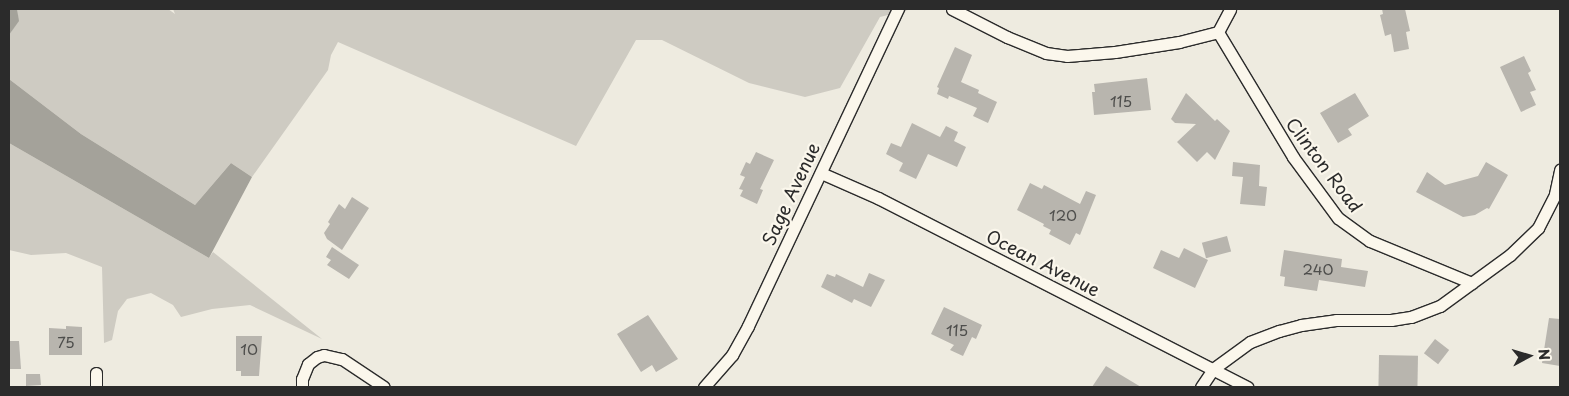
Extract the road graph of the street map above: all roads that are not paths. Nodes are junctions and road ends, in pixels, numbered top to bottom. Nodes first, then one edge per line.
1 (898, 9) edge
2 (952, 9) edge
3 (1230, 9) edge
4 (1218, 32) junction
5 (1560, 170) edge
6 (821, 173) junction
7 (1472, 283) junction
8 (1213, 370) junction
9 (96, 373) dead end
10 (96, 387) edge
11 (302, 387) edge
12 (384, 387) edge
13 (704, 387) edge
14 (1201, 387) edge
15 (1248, 387) edge

1 - 6 street, Sage Avenue
2 - 4 street
3 - 4 street
4 - 7 street, Clinton Road
5 - 7 street
6 - 8 street, Ocean Avenue
6 - 13 street, Sage Avenue
7 - 8 street
8 - 14 street
8 - 15 street, Ocean Avenue
9 - 10 street
11 - 12 street

